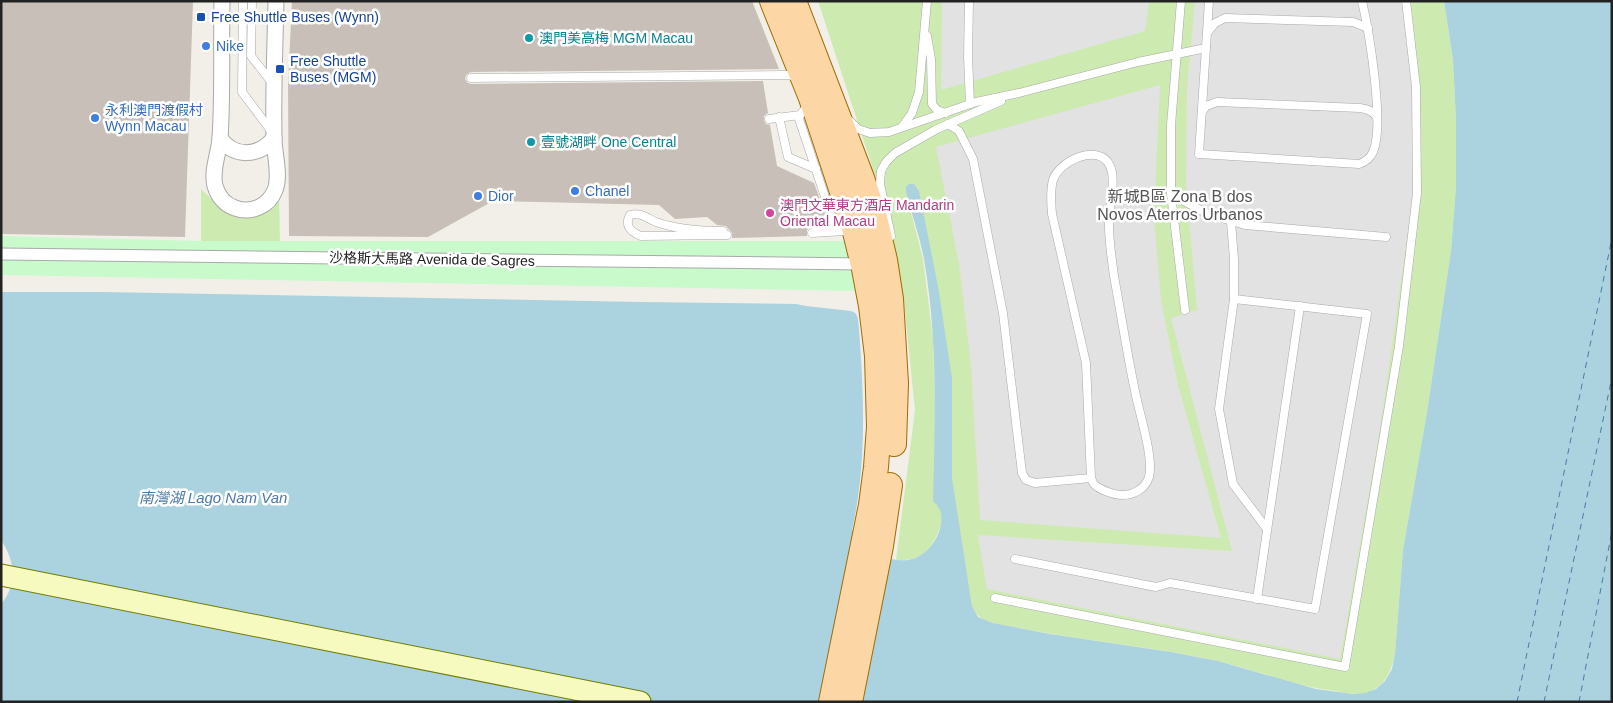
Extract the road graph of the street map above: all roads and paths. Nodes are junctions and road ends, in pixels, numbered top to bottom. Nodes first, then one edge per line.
1 (222, 1) edge
2 (244, 1) edge
3 (252, 1) edge
4 (276, 1) edge
5 (772, 1) edge
6 (927, 1) edge
7 (969, 1) edge
8 (1181, 1) edge
9 (1406, 1) edge
10 (1209, 2) edge
11 (1362, 4) edge
12 (800, 9) edge
13 (1226, 18) junction
14 (1353, 22) junction
15 (1368, 28) junction
16 (925, 32) junction
17 (1207, 33) junction
18 (1206, 48) junction
19 (793, 52) junction
20 (1177, 55) junction
21 (826, 61) dead end
22 (779, 76) junction
23 (470, 78) dead end
24 (275, 87) junction
25 (1374, 87) junction
26 (1203, 89) junction
27 (1019, 93) junction
28 (805, 98) junction
29 (1217, 102) junction
30 (932, 104) junction
31 (970, 104) junction
32 (1360, 108) junction
33 (945, 113) junction
34 (1202, 113) junction
35 (934, 116) junction
36 (779, 117) junction
37 (1376, 118) junction
38 (769, 119) dead end
39 (948, 124) junction
40 (901, 128) junction
41 (930, 132) junction
42 (274, 136) junction
43 (220, 138) junction
44 (816, 169) junction
45 (862, 178) junction
46 (1171, 194) junction
47 (832, 218) junction
48 (1231, 222) junction
49 (849, 230) junction
50 (725, 233) joint
51 (1386, 238) dead end
52 (893, 245) dead end
53 (1, 254) edge
54 (894, 261) dead end
55 (863, 264) junction
56 (889, 284) junction
57 (1234, 298) junction
58 (1300, 306) junction
59 (1185, 310) dead end
60 (1091, 478) junction
61 (1267, 529) junction
62 (872, 544) junction
63 (1014, 559) dead end
64 (7, 576) edge
65 (995, 598) dead end
66 (1257, 599) junction
67 (640, 702) edge
68 (831, 702) edge
69 (850, 702) edge

1 - 43 street
2 - 42 lane
3 - 24 lane
4 - 24 street
5 - 19 main road
6 - 16 lane
7 - 31 lane
8 - 20 lane
9 - 65 lane
10 - 13 lane
10 - 17 lane
11 - 14 lane
11 - 15 lane
12 - 45 main road
13 - 14 lane
13 - 17 lane
14 - 15 lane
15 - 25 lane
16 - 30 lane
16 - 40 lane
17 - 18 lane
18 - 20 lane
18 - 26 lane
19 - 22 lane
19 - 28 main road
20 - 27 lane
20 - 46 lane
21 - 40 lane
22 - 23 lane
22 - 28 lane
24 - 42 street
25 - 32 lane
25 - 37 lane
26 - 29 lane
26 - 34 lane
27 - 31 lane
27 - 39 lane
28 - 36 lane
28 - 44 lane
28 - 49 main road
29 - 32 lane
29 - 34 lane
30 - 33 lane
30 - 35 lane
31 - 33 lane
32 - 37 lane
33 - 35 lane
34 - 37 lane
35 - 40 lane
35 - 41 lane
36 - 38 lane
36 - 44 lane
39 - 41 lane
39 - 60 lane
41 - 52 lane
42 - 43 street
42 - 43 street
44 - 47 lane
45 - 49 main road
45 - 56 main road
46 - 48 lane
46 - 59 lane
47 - 49 lane
47 - 49 lane
48 - 51 lane
48 - 57 lane
49 - 55 main road
50 - 50 lane
53 - 55 street, 沙格斯大馬路 Avenida de Sagres
54 - 56 lane
55 - 62 main road
56 - 62 main road
57 - 58 lane
57 - 61 lane
58 - 61 lane
58 - 66 lane
60 - 60 lane
61 - 66 lane
62 - 68 main road
62 - 69 main road
63 - 66 lane
64 - 67 main road

